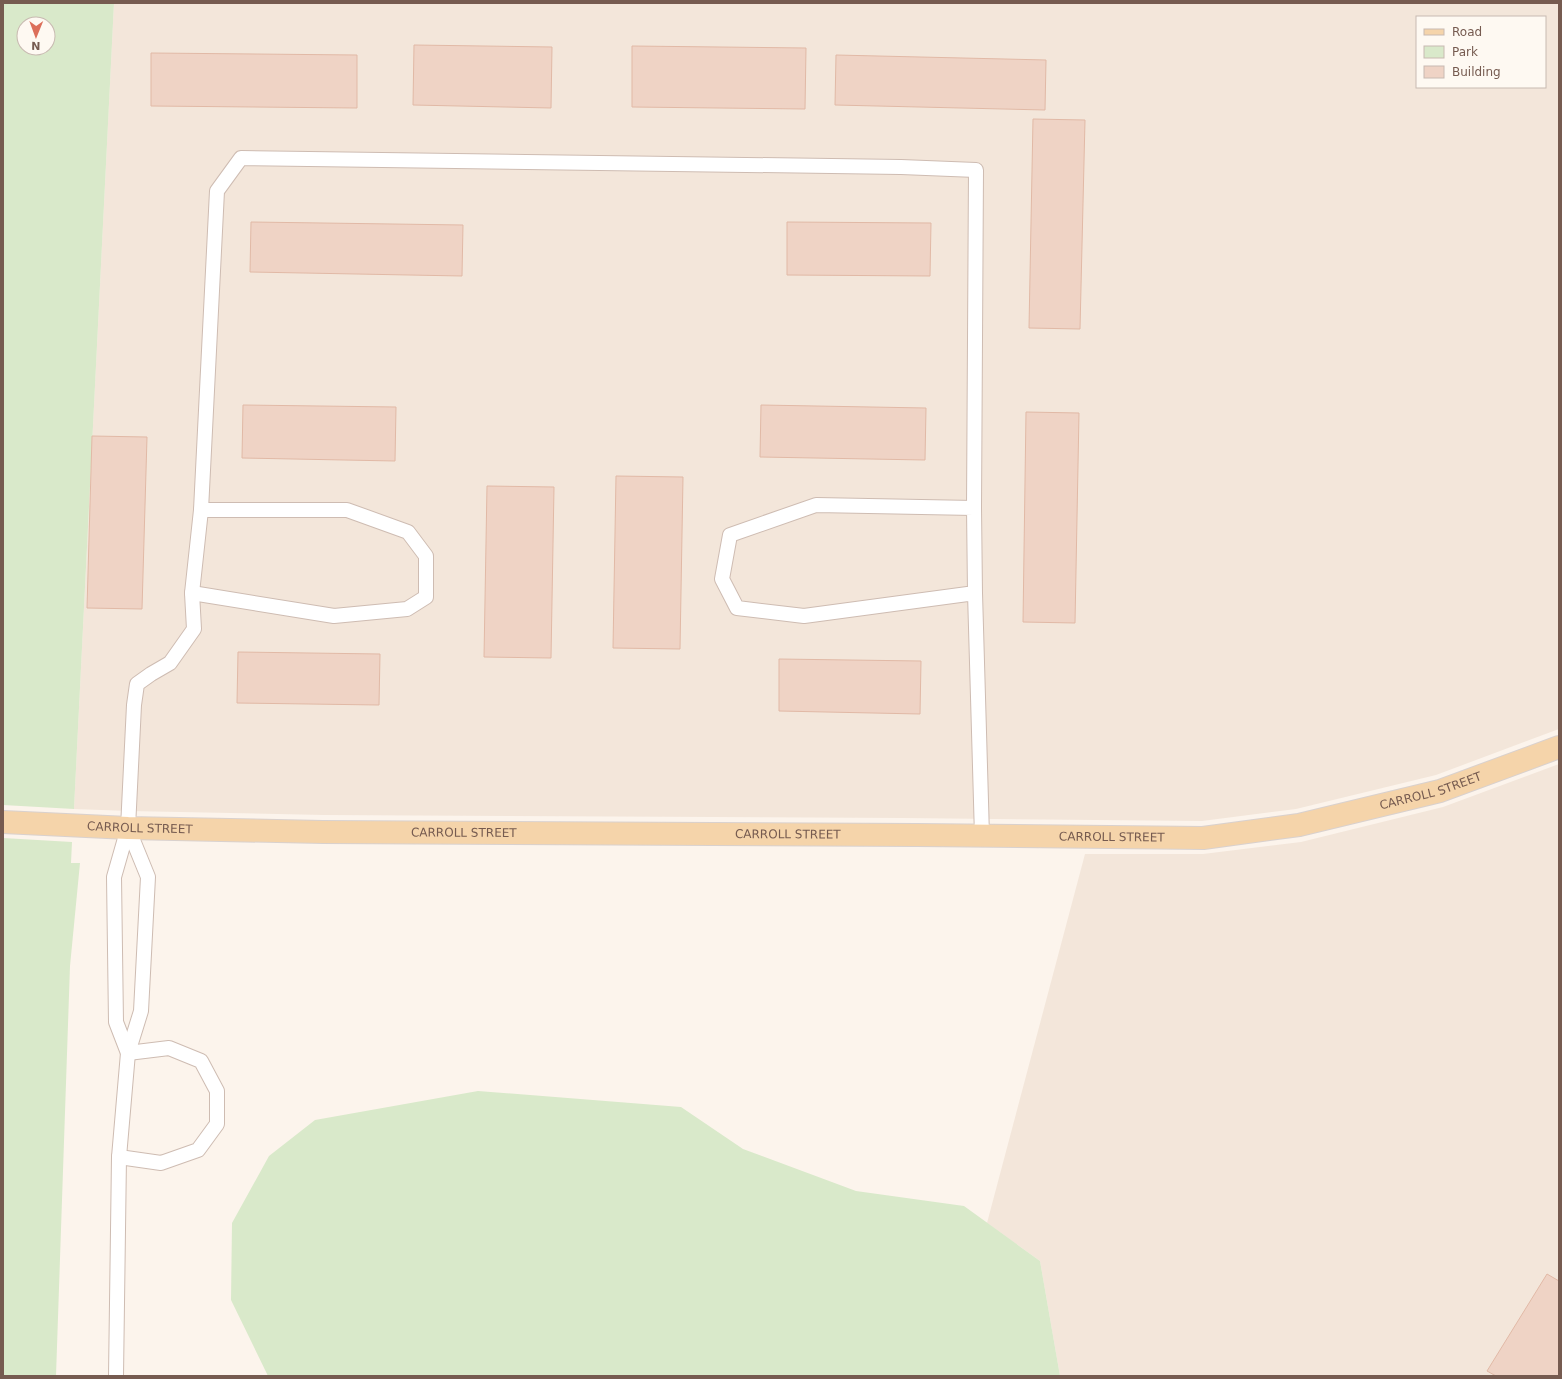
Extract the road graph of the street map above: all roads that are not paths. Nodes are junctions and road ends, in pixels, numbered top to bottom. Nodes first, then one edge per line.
1 (974, 508) junction
2 (202, 510) junction
3 (192, 593) junction
4 (975, 593) junction
5 (1559, 747) edge
6 (3, 822) edge
7 (128, 828) junction
8 (982, 836) junction
9 (128, 1053) junction
10 (119, 1157) junction
11 (116, 1376) edge

1 - 2 lane
1 - 4 lane
1 - 4 lane
2 - 3 lane
2 - 3 lane
3 - 7 lane
4 - 8 lane
5 - 8 main road, CARROLL STREET
6 - 7 main road, CARROLL STREET
7 - 8 main road, CARROLL STREET
7 - 9 lane
7 - 9 lane
9 - 10 lane
9 - 10 lane
10 - 11 lane

